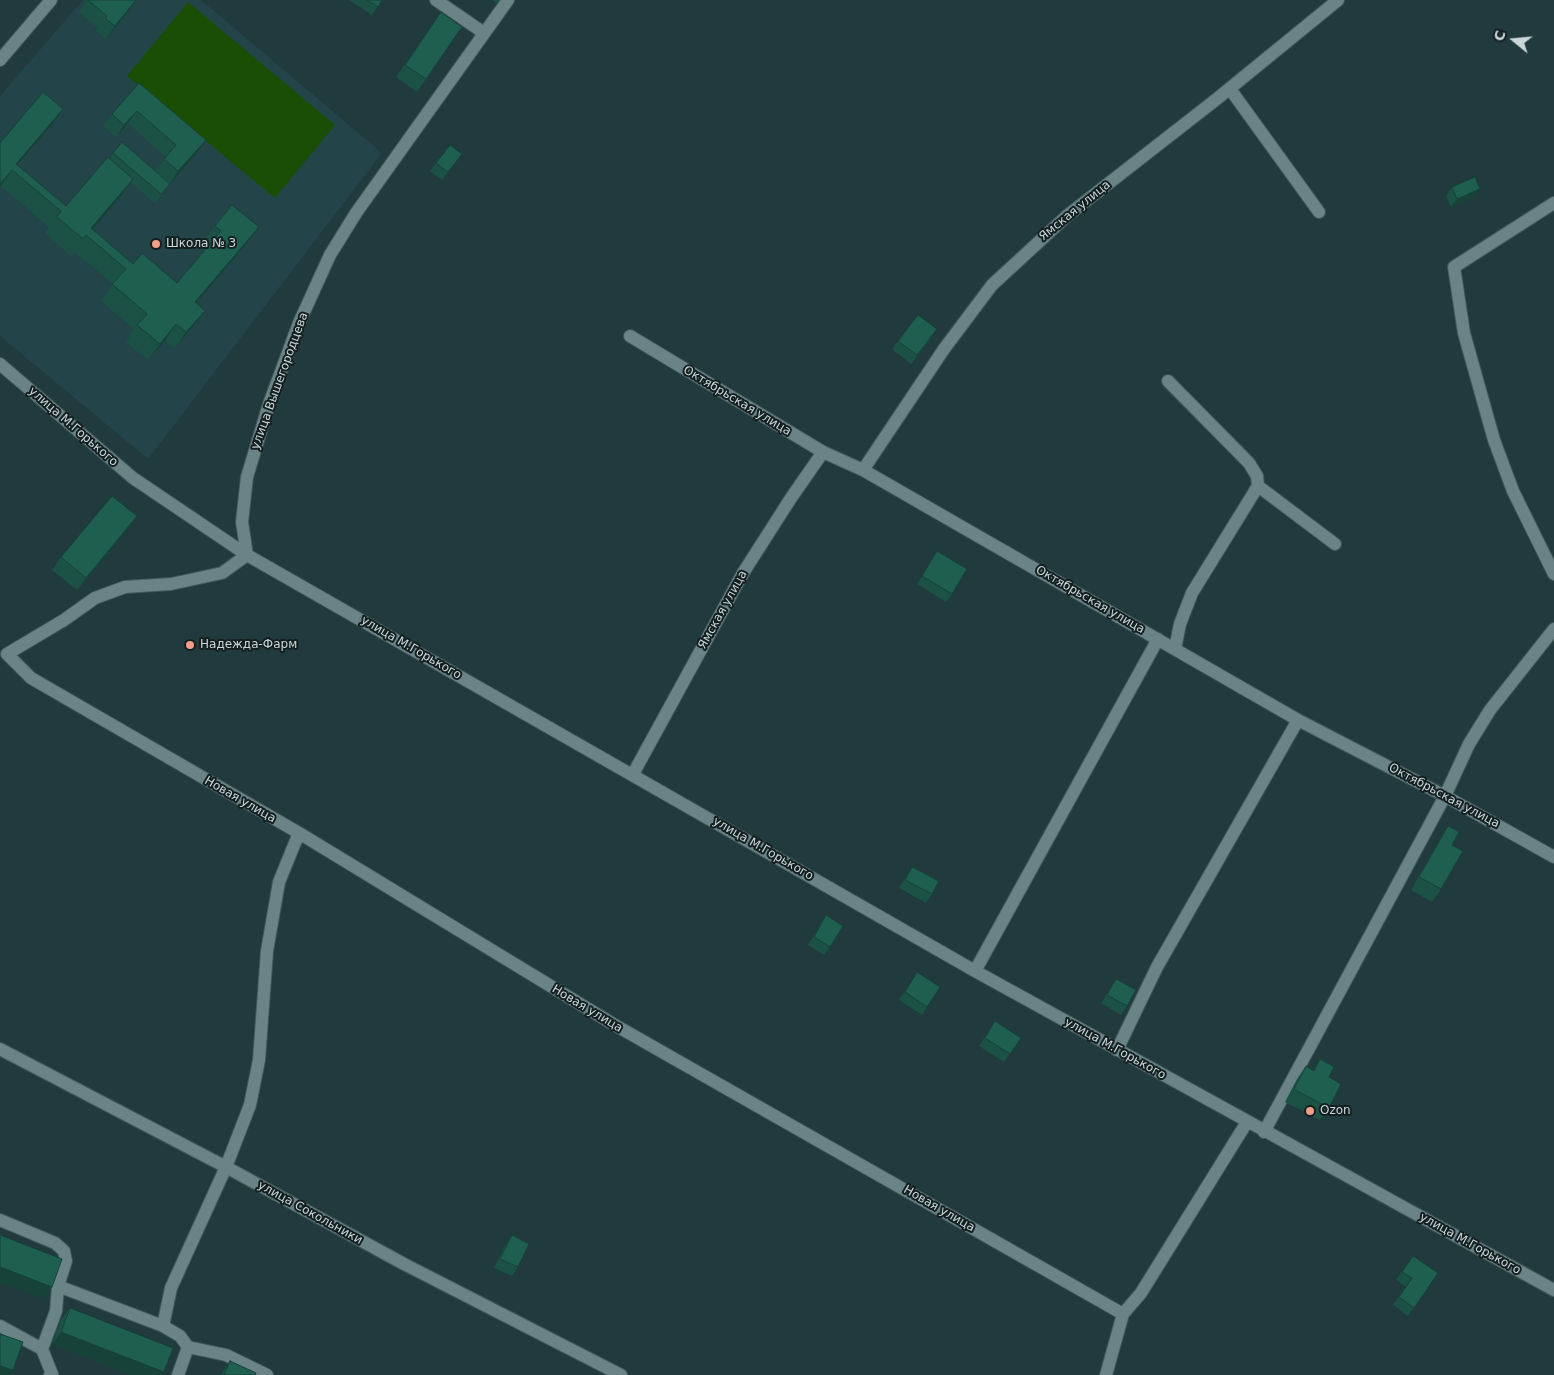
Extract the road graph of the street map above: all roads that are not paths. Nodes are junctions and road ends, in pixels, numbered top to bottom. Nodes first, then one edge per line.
1 (51, 0) edge
2 (436, 0) edge
3 (508, 0) edge
4 (1338, 0) edge
5 (484, 33) junction
6 (0, 60) edge
7 (1230, 89) junction
8 (1554, 203) edge
9 (1318, 212) dead end
10 (630, 336) dead end
11 (0, 364) edge
12 (1168, 381) dead end
13 (823, 452) junction
14 (863, 470) junction
15 (1258, 486) junction
16 (1335, 544) dead end
17 (247, 555) junction
18 (1554, 574) edge
19 (1554, 629) edge
20 (1158, 639) junction
21 (1175, 649) junction
22 (1298, 720) junction
23 (633, 774) junction
24 (1445, 796) junction
25 (299, 834) junction
26 (1554, 857) edge
27 (974, 971) junction
28 (0, 1048) edge
29 (1117, 1050) junction
30 (1247, 1122) junction
31 (1264, 1132) junction
32 (226, 1167) junction
33 (0, 1220) edge
34 (58, 1286) junction
35 (1554, 1290) edge
36 (1123, 1314) junction
37 (0, 1326) edge
38 (163, 1326) junction
39 (188, 1347) junction
40 (42, 1349) junction
41 (52, 1375) edge
42 (178, 1375) edge
43 (267, 1375) edge
44 (621, 1375) edge
45 (1106, 1375) edge

1 - 6 street
2 - 5 street
3 - 5 street, улица Вышегородцева
4 - 7 street, Ямская улица
5 - 17 street, улица Вышегородцева
7 - 9 street
7 - 14 street, Ямская улица
8 - 18 street
10 - 13 street, Октябрьская улица
11 - 17 street, улица М.Горького
12 - 15 street
13 - 14 street, Октябрьская улица
13 - 23 street, Ямская улица
14 - 20 street, Октябрьская улица
15 - 16 street
15 - 21 street
17 - 23 street, улица М.Горького
17 - 25 street, Новая улица
19 - 24 street
20 - 21 street, Октябрьская улица
20 - 27 street
21 - 22 street, Октябрьская улица
22 - 24 street, Октябрьская улица
22 - 29 street
23 - 27 street, улица М.Горького
24 - 26 street, Октябрьская улица
24 - 31 street
25 - 32 street
25 - 36 street, Новая улица
27 - 29 street, улица М.Горького
28 - 32 street, улица Сокольники
29 - 30 street, улица М.Горького
30 - 31 street, улица М.Горького
30 - 36 street
31 - 35 street, улица М.Горького
32 - 38 street
32 - 44 street, улица Сокольники
33 - 34 street
34 - 38 street
34 - 40 street
36 - 45 street
37 - 40 street
38 - 39 street
39 - 42 street
39 - 43 street
40 - 41 street

